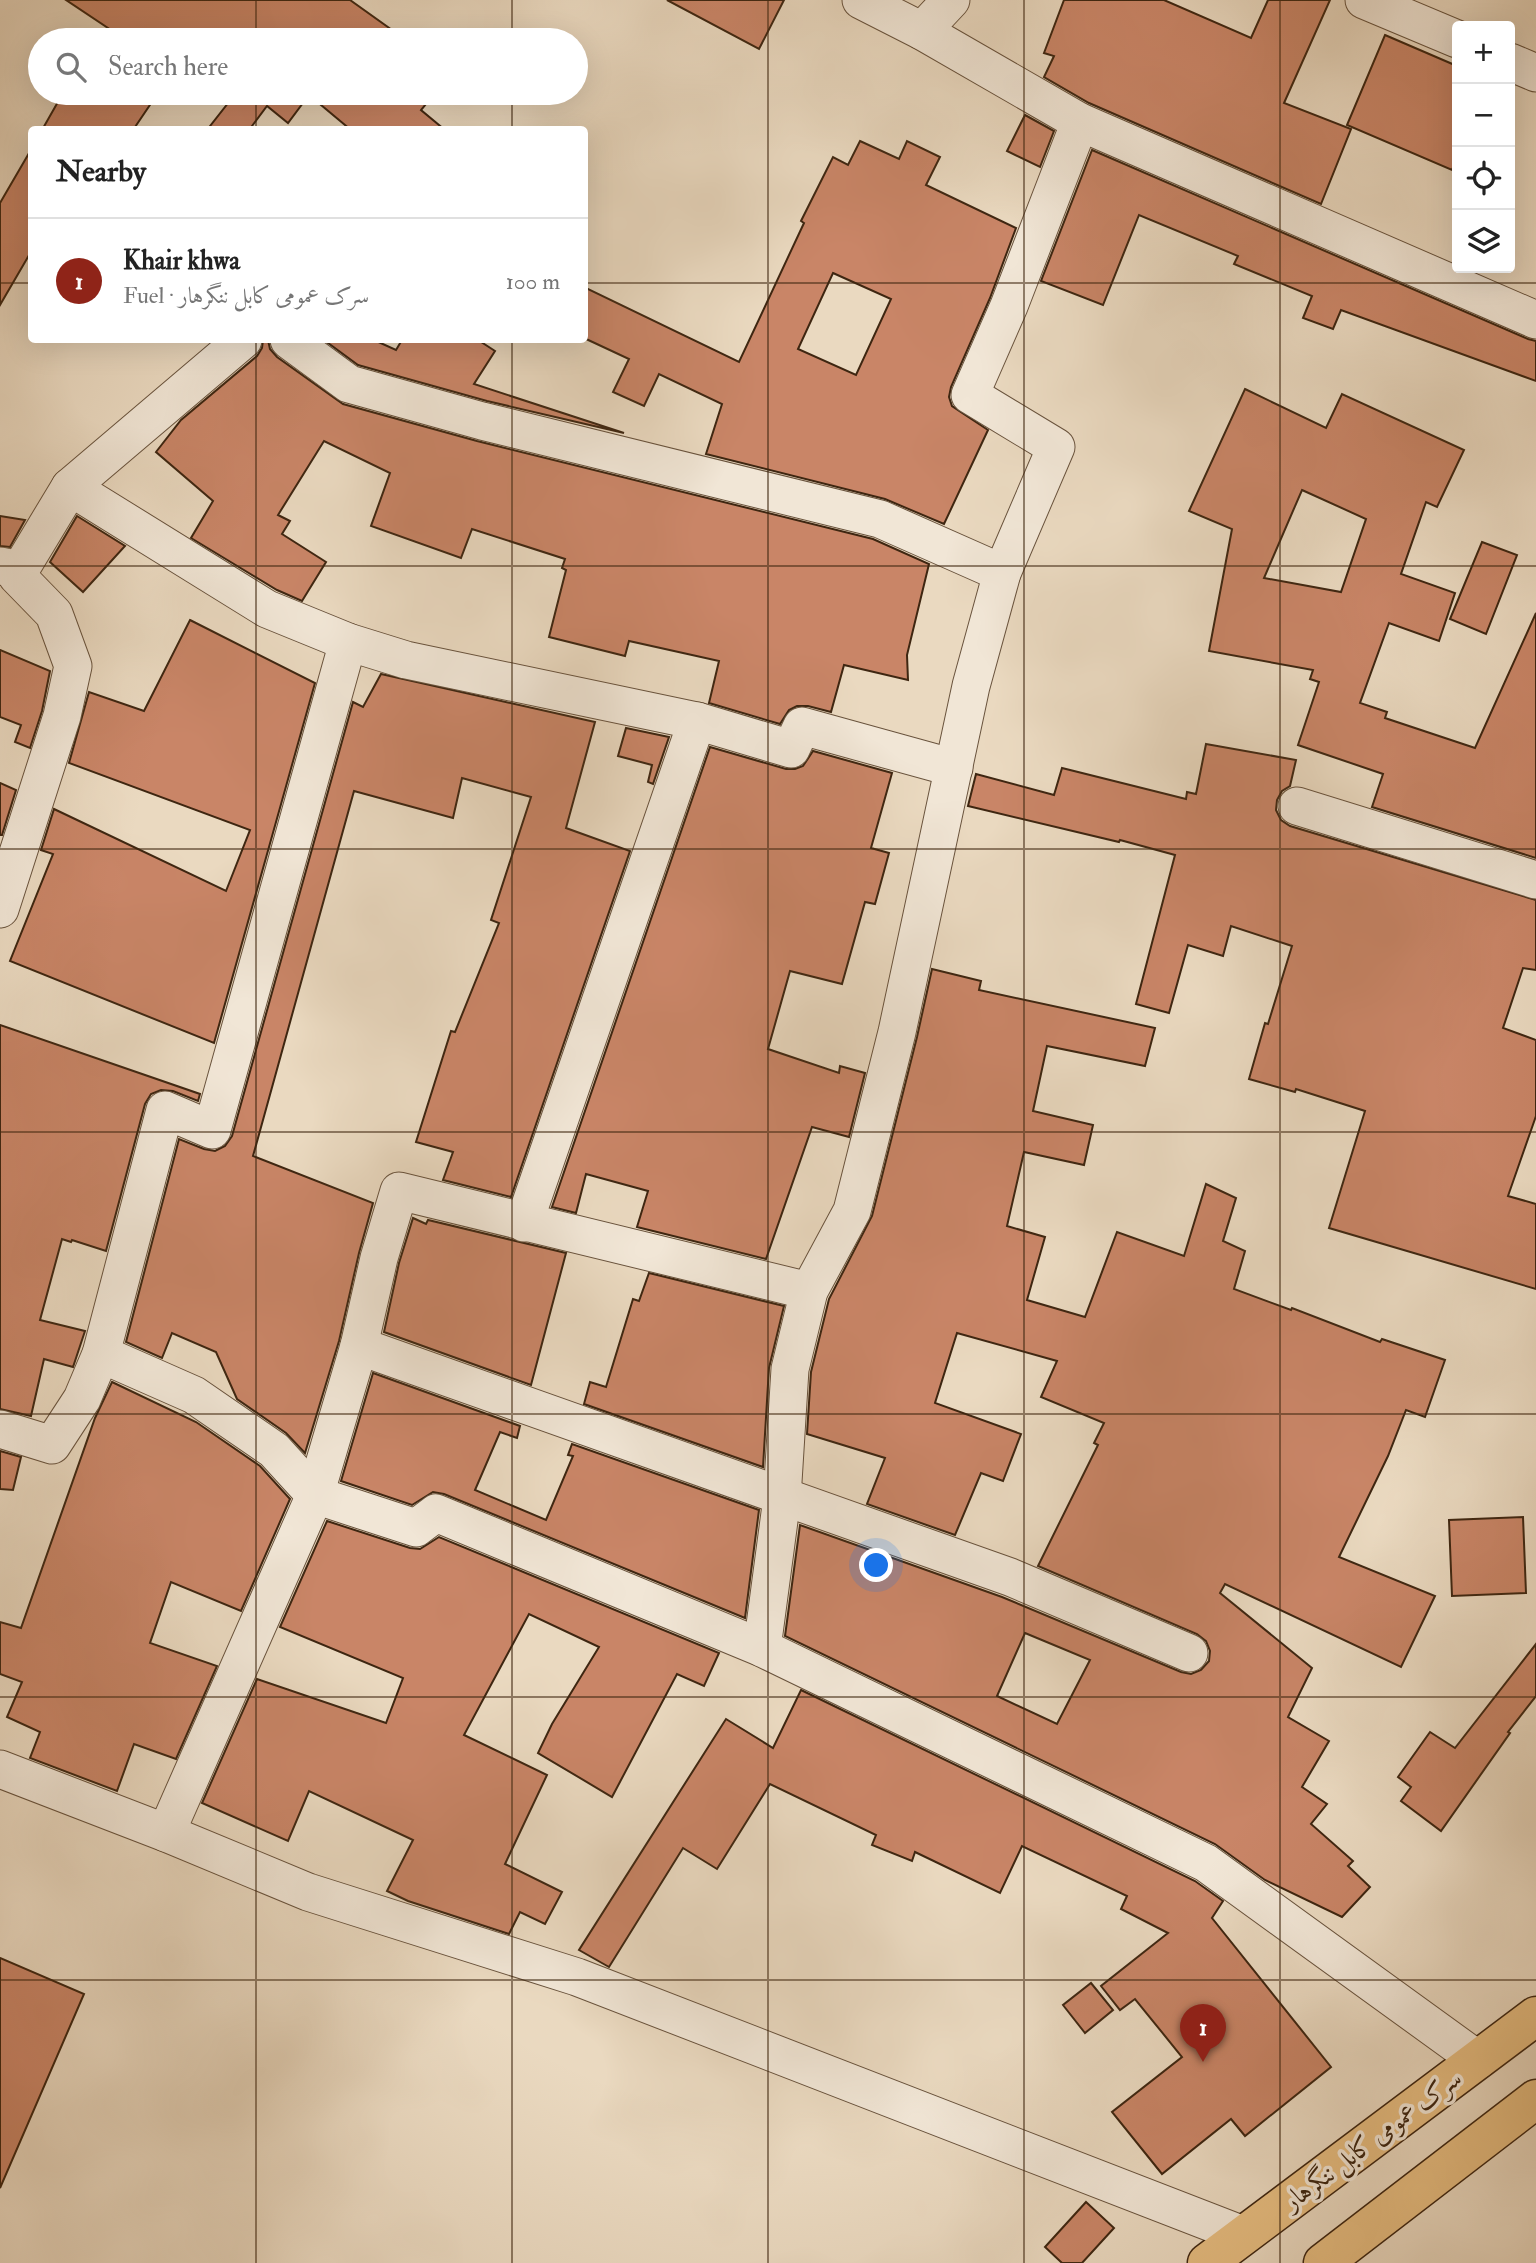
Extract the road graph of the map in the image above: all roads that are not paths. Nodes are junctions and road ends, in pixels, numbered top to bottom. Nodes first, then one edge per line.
1 (861, 0) edge
2 (951, 0) edge
3 (1364, 0) edge
4 (922, 31) junction
5 (1452, 37) edge
6 (1515, 64) edge
7 (1536, 73) edge
8 (1080, 122) junction
9 (1536, 320) edge
10 (239, 343) edge
11 (293, 343) edge
12 (70, 486) junction
13 (10, 568) edge
14 (1002, 573) junction
15 (348, 642) junction
16 (697, 721) junction
17 (954, 768) junction
18 (1297, 806) dead end
19 (1536, 880) edge
20 (0, 909) edge
21 (524, 1223) junction
22 (809, 1291) junction
23 (359, 1346) junction
24 (101, 1354) junction
25 (0, 1430) edge
26 (315, 1495) junction
27 (782, 1498) junction
28 (762, 1647) junction
29 (1189, 1653) dead end
30 (0, 1769) edge
31 (166, 1833) junction
32 (1536, 2015) edge
33 (1478, 2060) junction
34 (1536, 2099) edge
35 (1243, 2235) junction
36 (1207, 2263) edge
37 (1323, 2263) edge

1 - 4 street
2 - 4 street
3 - 5 street
4 - 8 street
6 - 7 street
8 - 9 street
8 - 14 street
10 - 12 street
11 - 14 street
12 - 13 street
12 - 15 street
13 - 20 street
14 - 17 street
15 - 16 street
15 - 24 street
16 - 17 street
16 - 21 street
17 - 22 street
18 - 19 street
21 - 22 street
21 - 23 street
22 - 27 street
23 - 26 street
23 - 27 street
24 - 25 street
24 - 26 street
26 - 28 street
26 - 31 street
27 - 28 street
27 - 29 street
28 - 33 street
30 - 31 street
31 - 35 street
32 - 33 highway, سرک عمومی کابل ننگرهار
33 - 35 highway, سرک عمومی کابل ننگرهار
34 - 37 highway
35 - 36 highway, سرک عمومی کابل ننگرهار

